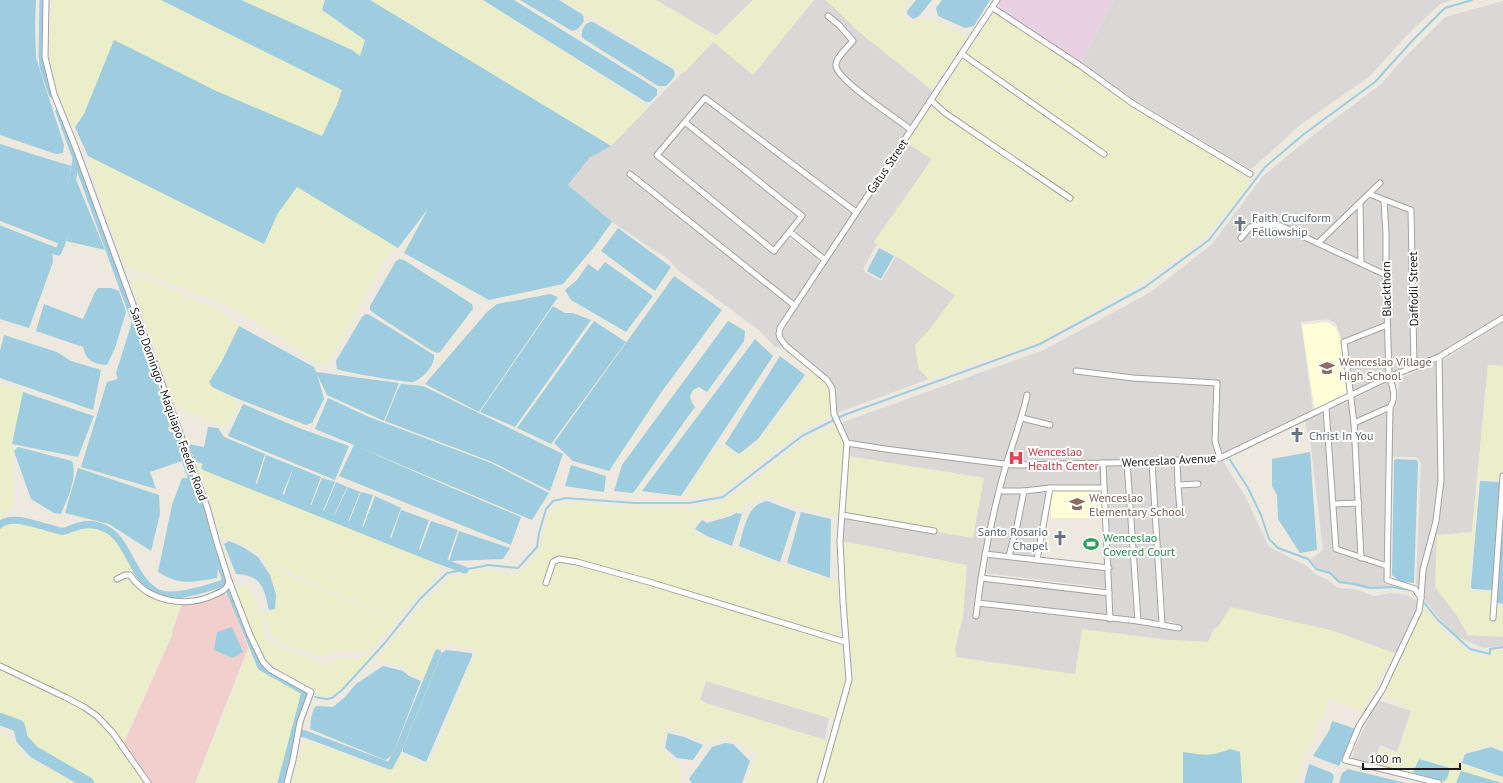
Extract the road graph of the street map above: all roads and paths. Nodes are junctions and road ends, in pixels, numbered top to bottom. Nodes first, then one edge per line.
1 (46, 0) edge
2 (997, 0) edge
3 (993, 8) junction
4 (828, 16) dead end
5 (962, 54) junction
6 (931, 100) junction
7 (686, 123) junction
8 (911, 130) junction
9 (1104, 154) dead end
10 (630, 174) dead end
11 (1250, 174) dead end
12 (1380, 183) dead end
13 (1369, 194) junction
14 (1070, 198) dead end
15 (1384, 201) junction
16 (1360, 203) junction
17 (856, 212) junction
18 (790, 232) junction
19 (1242, 238) dead end
20 (1318, 243) junction
21 (825, 260) junction
22 (1361, 263) junction
23 (1386, 275) junction
24 (795, 306) junction
25 (1503, 318) edge
26 (1387, 325) junction
27 (1439, 357) junction
28 (1414, 367) junction
29 (1076, 371) dead end
30 (1389, 377) junction
31 (1027, 395) dead end
32 (1351, 396) junction
33 (1390, 407) junction
34 (1326, 408) junction
35 (1022, 418) junction
36 (1354, 423) junction
37 (1050, 425) dead end
38 (847, 442) junction
39 (1220, 458) junction
40 (1177, 460) junction
41 (1127, 462) junction
42 (1152, 462) junction
43 (1103, 463) junction
44 (1006, 465) junction
45 (1503, 476) edge
46 (1178, 484) junction
47 (1198, 484) dead end
48 (1050, 488) junction
49 (1104, 488) junction
50 (1000, 491) junction
51 (1024, 491) junction
52 (1359, 503) junction
53 (1334, 504) junction
54 (1180, 511) dead end
55 (842, 515) junction
56 (934, 531) dead end
57 (985, 554) junction
58 (1009, 556) junction
59 (1362, 558) junction
60 (1037, 560) junction
61 (1387, 566) junction
62 (1109, 568) junction
63 (981, 578) junction
64 (117, 579) dead end
65 (229, 583) junction
66 (546, 583) dead end
67 (1109, 593) junction
68 (1421, 598) junction
69 (978, 603) junction
70 (976, 616) dead end
71 (1493, 618) dead end
72 (1110, 619) junction
73 (1138, 621) junction
74 (1162, 624) junction
75 (1179, 628) dead end
76 (845, 642) junction
77 (0, 666) edge
78 (148, 783) edge
79 (287, 783) edge
80 (820, 783) edge
81 (1439, 783) edge

1 - 65 street, Santo Domingo - Maquiapo Feeder Road
2 - 3 street, Gatus Street
3 - 5 street, Gatus Street
3 - 11 street
4 - 8 street
5 - 6 street, Gatus Street
5 - 9 street
6 - 8 street, Gatus Street
6 - 14 street
7 - 17 street
7 - 18 street
7 - 18 street
8 - 17 street, Gatus Street
10 - 24 street
12 - 13 street
13 - 15 street
13 - 16 street
15 - 23 street, Blackthorn
15 - 28 street, Daffodil Street
16 - 20 street
16 - 22 street
17 - 21 street, Gatus Street
18 - 21 street
19 - 20 street
20 - 22 street
21 - 24 street, Gatus Street
22 - 23 street
23 - 26 street, Blackthorn
24 - 38 street, Gatus Street
25 - 27 street, Wenceslao Avenue
26 - 30 street, Blackthorn
26 - 32 street
27 - 28 street, Wenceslao Avenue
27 - 68 street
28 - 30 street, Wenceslao Avenue
29 - 39 street
30 - 32 street, Wenceslao Avenue
30 - 33 street, Blackthorn
31 - 35 street
32 - 34 street, Wenceslao Avenue
32 - 36 street
33 - 36 street
33 - 61 street, Blackthorn
34 - 39 street, Wenceslao Avenue
34 - 53 street
35 - 37 street
35 - 44 street
36 - 52 street
38 - 44 street, Wenceslao Avenue
38 - 55 street
39 - 40 street, Wenceslao Avenue
40 - 42 street, Wenceslao Avenue
40 - 46 street
41 - 42 street, Wenceslao Avenue
41 - 43 street, Wenceslao Avenue
41 - 73 street
42 - 74 street
43 - 44 street, Wenceslao Avenue
43 - 49 street
44 - 50 street
45 - 71 street
46 - 47 street
46 - 54 street
48 - 49 street
48 - 51 street
48 - 60 street
49 - 62 street
50 - 51 street
50 - 57 street
51 - 58 street
52 - 53 street
52 - 59 street
53 - 59 street
55 - 56 street
55 - 76 street
57 - 58 street
57 - 63 street
58 - 60 street
59 - 61 street
60 - 62 street
61 - 68 street
62 - 67 street
63 - 67 street
63 - 69 street
64 - 65 street
65 - 79 street, Santo Domingo - Maquiapo Feeder Road
66 - 76 street
67 - 72 street
68 - 81 street
69 - 70 street
69 - 72 street
72 - 73 street
73 - 74 street
74 - 75 street
76 - 80 street
77 - 78 street

